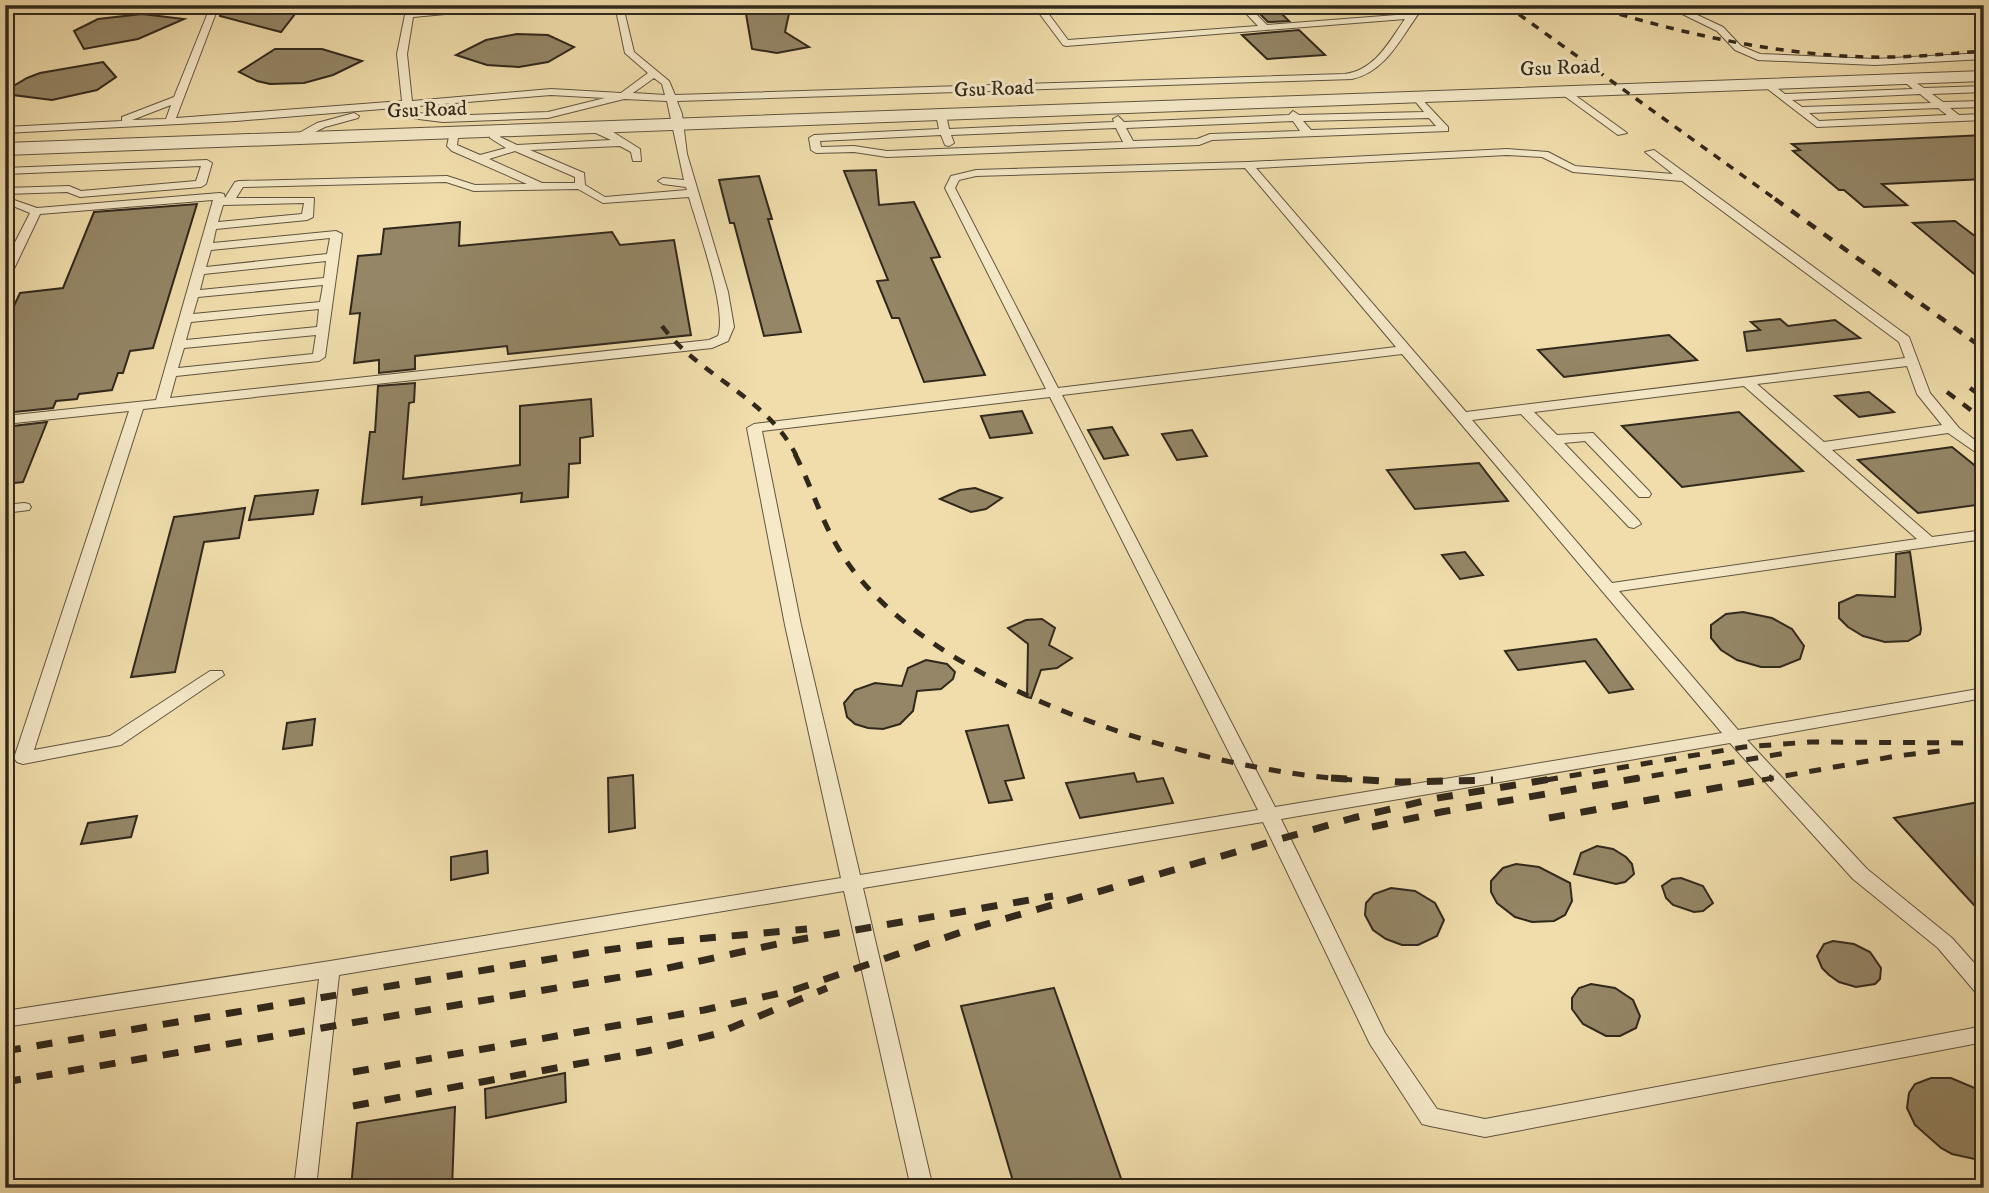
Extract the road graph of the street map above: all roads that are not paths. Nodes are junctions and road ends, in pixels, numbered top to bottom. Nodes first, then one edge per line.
1 (215, 5) edge
2 (538, 5) edge
3 (1037, 5) edge
4 (1242, 5) edge
5 (1421, 5) edge
6 (1668, 5) edge
7 (619, 6) edge
8 (411, 10) edge
9 (1410, 16) junction
10 (1265, 28) junction
11 (1984, 56) edge
12 (654, 73) junction
13 (1984, 76) edge
14 (1906, 79) junction
15 (1765, 83) junction
16 (1984, 89) edge
17 (1562, 90) junction
18 (1923, 92) junction
19 (623, 96) junction
20 (1416, 96) junction
21 (1782, 97) junction
22 (671, 98) junction
23 (179, 99) junction
24 (1283, 101) junction
25 (407, 104) junction
26 (1984, 104) edge
27 (1940, 105) junction
28 (1800, 110) junction
29 (1431, 115) junction
30 (1116, 116) junction
31 (1984, 117) edge
32 (1296, 118) junction
33 (1957, 118) junction
34 (170, 121) junction
35 (678, 123) junction
36 (943, 123) junction
37 (110, 125) junction
38 (591, 127) junction
39 (5, 130) edge
40 (495, 130) junction
41 (455, 132) junction
42 (1622, 133) dead end
43 (1308, 134) junction
44 (295, 138) junction
45 (622, 143) junction
46 (1129, 144) junction
47 (72, 146) junction
48 (515, 148) junction
49 (5, 149) edge
50 (952, 151) junction
51 (1650, 152) dead end
52 (479, 159) junction
53 (637, 159) dead end
54 (1248, 165) junction
55 (53, 169) junction
56 (5, 171) edge
57 (1686, 178) junction
58 (663, 181) dead end
59 (580, 186) junction
60 (543, 187) junction
61 (692, 188) junction
62 (5, 191) edge
63 (223, 202) junction
64 (5, 204) edge
65 (36, 211) junction
66 (211, 226) junction
67 (205, 247) junction
68 (333, 257) junction
69 (8, 263) edge
70 (199, 271) junction
71 (5, 275) edge
72 (330, 281) junction
73 (192, 294) junction
74 (326, 305) junction
75 (185, 319) junction
76 (323, 330) junction
77 (178, 345) junction
78 (1406, 351) junction
79 (1913, 361) junction
80 (310, 372) junction
81 (170, 373) junction
82 (1747, 382) junction
83 (1055, 391) junction
84 (162, 403) junction
85 (137, 406) junction
86 (1524, 409) junction
87 (1462, 417) junction
88 (5, 420) edge
89 (1952, 428) junction
90 (1553, 440) junction
91 (1821, 447) junction
92 (1984, 454) edge
93 (1644, 494) dead end
94 (24, 507) dead end
95 (5, 509) edge
96 (1634, 524) dead end
97 (1984, 534) edge
98 (1929, 542) junction
99 (1608, 588) junction
100 (216, 675) dead end
101 (1984, 693) edge
102 (1734, 736) junction
103 (1269, 814) junction
104 (853, 883) junction
105 (330, 970) junction
106 (1984, 988) edge
107 (5, 1019) edge
108 (1984, 1034) edge
109 (305, 1188) edge
110 (922, 1188) edge

1 - 23 lane
2 - 8 lane
3 - 10 lane
4 - 10 lane
5 - 9 lane
6 - 11 lane
7 - 12 lane
8 - 25 lane
9 - 10 lane
9 - 22 lane
12 - 19 lane
12 - 22 lane
13 - 14 street, Gsu Road
14 - 15 street, Gsu Road
14 - 18 lane
15 - 17 street, Gsu Road
15 - 21 lane
16 - 18 lane
17 - 20 street, Gsu Road
17 - 42 lane
18 - 21 lane
18 - 27 lane
19 - 22 lane
19 - 25 lane
19 - 44 lane
20 - 24 street, Gsu Road
20 - 29 lane
21 - 28 lane
22 - 35 lane
23 - 34 lane
23 - 37 lane
24 - 30 street, Gsu Road
24 - 32 lane
25 - 34 lane
26 - 27 lane
27 - 28 lane
27 - 33 lane
28 - 33 lane
29 - 32 lane
29 - 43 lane
30 - 32 lane
30 - 36 street, Gsu Road
30 - 46 lane
31 - 33 lane
32 - 43 lane
34 - 37 lane
35 - 36 street, Gsu Road
35 - 38 street, Gsu Road
35 - 61 lane
36 - 50 lane
36 - 50 lane
37 - 39 lane
38 - 40 street, Gsu Road
38 - 45 lane
40 - 41 street, Gsu Road
40 - 48 lane
41 - 44 street, Gsu Road
41 - 52 lane
43 - 46 lane
44 - 47 street, Gsu Road
45 - 48 lane
45 - 53 lane
46 - 50 lane
47 - 49 street, Gsu Road
47 - 55 lane
48 - 52 lane
48 - 59 lane
51 - 57 lane
52 - 60 lane
54 - 57 lane
54 - 78 lane
54 - 83 lane
55 - 56 lane
55 - 62 lane
57 - 79 lane
58 - 61 lane
59 - 60 lane
59 - 61 lane
60 - 63 lane
61 - 80 lane
63 - 65 lane
63 - 66 lane
63 - 66 lane
64 - 65 lane
65 - 69 lane
66 - 67 lane
67 - 68 lane
67 - 70 lane
68 - 70 lane
68 - 72 lane
69 - 71 lane
70 - 73 lane
72 - 73 lane
72 - 74 lane
73 - 75 lane
74 - 75 lane
74 - 76 lane
75 - 77 lane
76 - 77 lane
76 - 80 lane
77 - 81 lane
78 - 83 lane
78 - 87 lane
79 - 82 lane
79 - 89 lane
80 - 81 lane
80 - 84 lane
81 - 84 lane
82 - 86 lane
82 - 91 lane
83 - 103 lane
83 - 104 lane
84 - 85 lane
85 - 88 lane
85 - 100 lane
86 - 87 lane
86 - 90 lane
87 - 99 lane
89 - 91 lane
89 - 92 lane
90 - 93 lane
90 - 96 lane
91 - 98 lane
94 - 95 lane
97 - 98 lane
98 - 99 lane
99 - 102 lane
101 - 102 lane
102 - 103 lane
102 - 106 lane
103 - 104 lane
103 - 108 lane
104 - 105 lane
104 - 110 lane
105 - 107 lane
105 - 109 lane

